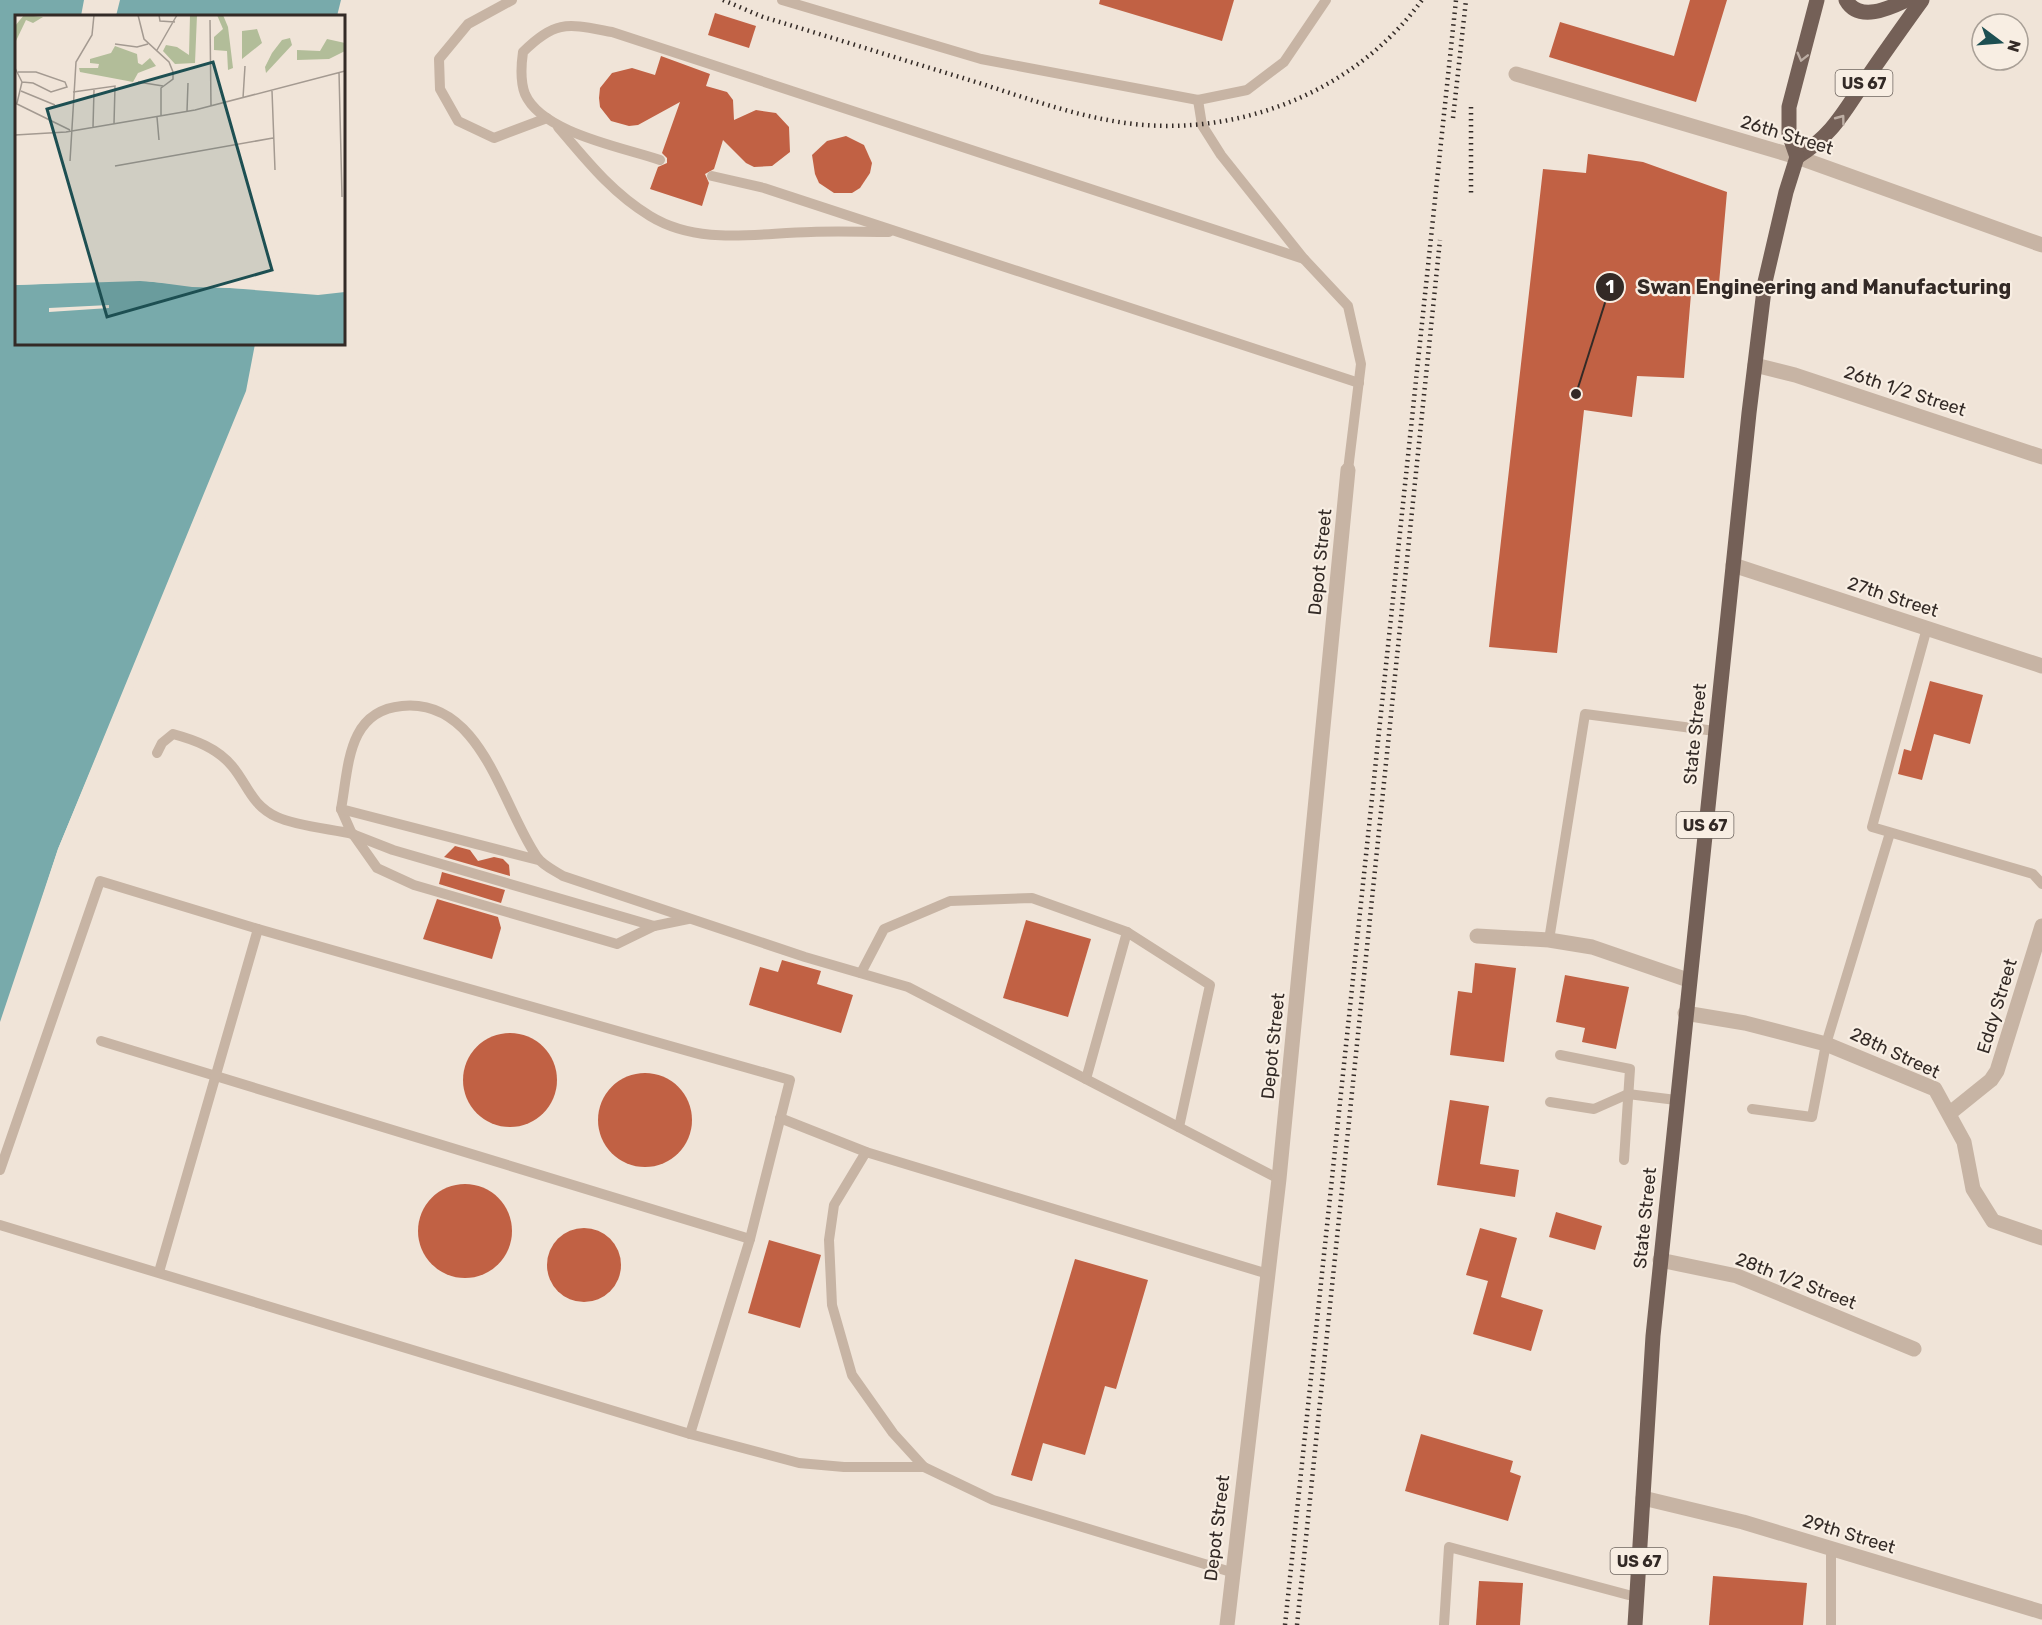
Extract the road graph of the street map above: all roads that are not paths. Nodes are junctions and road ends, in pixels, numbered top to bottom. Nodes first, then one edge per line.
1 (512, 0) edge
2 (782, 0) edge
3 (1326, 0) edge
4 (1816, 0) edge
5 (1846, 0) edge
6 (1907, 0) edge
7 (1922, 0) edge
8 (1516, 74) dead end
9 (1198, 100) junction
10 (547, 118) junction
11 (557, 126) junction
12 (1797, 157) junction
13 (660, 160) dead end
14 (711, 176) dead end
15 (898, 232) junction
16 (2042, 245) edge
17 (1304, 259) junction
18 (1755, 365) junction
19 (1359, 383) junction
20 (2042, 457) edge
21 (1348, 470) joint
22 (1733, 565) junction
23 (1927, 628) junction
24 (2042, 666) edge
25 (1715, 731) junction
26 (158, 753) dead end
27 (340, 809) junction
28 (1890, 833) junction
29 (353, 834) junction
30 (538, 860) junction
31 (2042, 884) edge
32 (691, 919) junction
33 (654, 926) junction
34 (2042, 926) edge
35 (258, 929) junction
36 (1127, 932) junction
37 (1477, 936) dead end
38 (1549, 940) junction
39 (861, 973) junction
40 (1688, 980) junction
41 (1685, 1013) junction
42 (101, 1041) dead end
43 (1826, 1044) junction
44 (1560, 1055) dead end
45 (216, 1075) junction
46 (1086, 1079) junction
47 (1628, 1094) junction
48 (1550, 1101) dead end
49 (1676, 1101) junction
50 (1752, 1109) dead end
51 (1950, 1113) junction
52 (780, 1119) junction
53 (1179, 1127) junction
54 (866, 1152) junction
55 (1624, 1160) dead end
56 (0, 1170) edge
57 (1279, 1179) junction
58 (0, 1225) edge
59 (2042, 1238) edge
60 (750, 1239) junction
61 (1660, 1260) junction
62 (159, 1272) junction
63 (1268, 1274) junction
64 (1914, 1349) dead end
65 (690, 1434) junction
66 (924, 1467) junction
67 (1643, 1498) junction
68 (1831, 1549) junction
69 (1232, 1572) junction
70 (1636, 1597) junction
71 (2042, 1612) edge
72 (1227, 1625) edge
73 (1444, 1625) edge
74 (1635, 1625) edge
75 (1830, 1625) edge

1 - 10 lane
2 - 9 lane
3 - 9 lane
4 -> 12 main road
5 - 6 main road
12 -> 7 main road, US 67
8 - 12 street, 26th Street
9 - 17 lane
10 - 11 lane
10 - 17 lane
11 - 13 lane
11 - 15 lane
12 - 16 street, 26th Street
12 - 18 main road, State Street / US 67
14 - 15 lane
15 - 19 lane
17 - 19 lane
18 - 20 street, 26th 1/2 Street
18 - 22 main road, State Street / US 67
19 - 21 lane
21 - 57 street, Depot Street
22 - 23 street, 27th Street
22 - 25 main road, State Street / US 67
23 - 24 street, 27th Street
23 - 28 lane
25 - 38 lane
25 - 40 main road, State Street / US 67
26 - 29 lane
27 - 29 lane
27 - 30 lane
27 - 30 lane
28 - 31 lane
28 - 43 lane
29 - 33 lane
29 - 33 lane
30 - 32 lane
32 - 33 lane
32 - 39 lane
34 - 51 street, Eddy Street
35 - 45 lane
35 - 52 lane
35 - 56 lane
36 - 39 lane
36 - 46 lane
36 - 53 lane
37 - 38 street
38 - 40 street
39 - 46 lane
40 - 41 main road, State Street / US 67
41 - 43 street, 28th Street
41 - 49 main road, State Street / US 67
42 - 45 lane
43 - 50 lane
43 - 51 street, 28th Street
44 - 47 lane
45 - 60 lane
45 - 62 lane
46 - 53 lane
47 - 48 lane
47 - 49 lane
47 - 55 lane
49 - 61 main road, State Street / US 67
51 - 59 street, 28th Street
52 - 54 lane
52 - 60 lane
53 - 57 lane
54 - 63 lane
54 - 66 lane
57 - 63 street, Depot Street
58 - 62 lane
60 - 65 lane
61 - 64 street, 28th 1/2 Street
61 - 67 main road, State Street / US 67
62 - 65 lane
63 - 69 street, Depot Street
65 - 66 lane
66 - 69 lane
67 - 68 street, 29th Street
67 - 70 main road, State Street / US 67
68 - 71 street, 29th Street
68 - 75 lane
69 - 72 street, Depot Street
70 - 73 lane
70 - 74 main road, State Street / US 67

